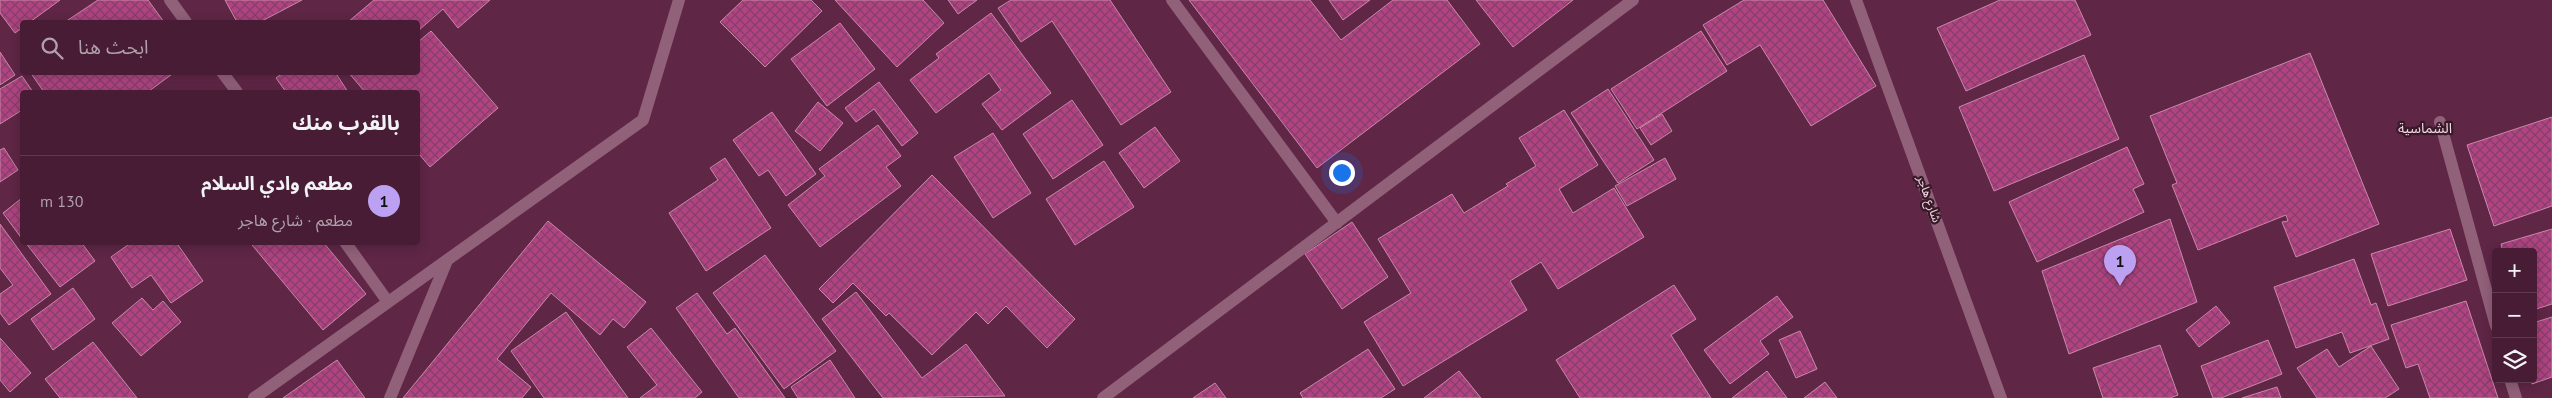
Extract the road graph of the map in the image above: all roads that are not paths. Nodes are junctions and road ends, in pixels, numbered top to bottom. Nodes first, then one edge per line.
1 (170, 0) edge
2 (679, 0) edge
3 (1172, 0) edge
4 (1633, 0) edge
5 (1856, 0) edge
6 (185, 20) edge
7 (224, 75) edge
8 (236, 90) edge
9 (2440, 122) dead end
10 (1336, 223) junction
11 (347, 245) edge
12 (446, 263) junction
13 (388, 302) junction
14 (2492, 311) edge
15 (2511, 383) edge
16 (254, 398) edge
17 (390, 398) edge
18 (1103, 398) edge
19 (2001, 398) edge
20 (2516, 398) edge

1 - 6 street
2 - 12 street
3 - 10 street
4 - 10 street
5 - 19 street, شارع هاجر
7 - 8 street
9 - 14 street
10 - 18 street
11 - 13 street
12 - 13 street
12 - 17 street
13 - 16 street
15 - 20 street

